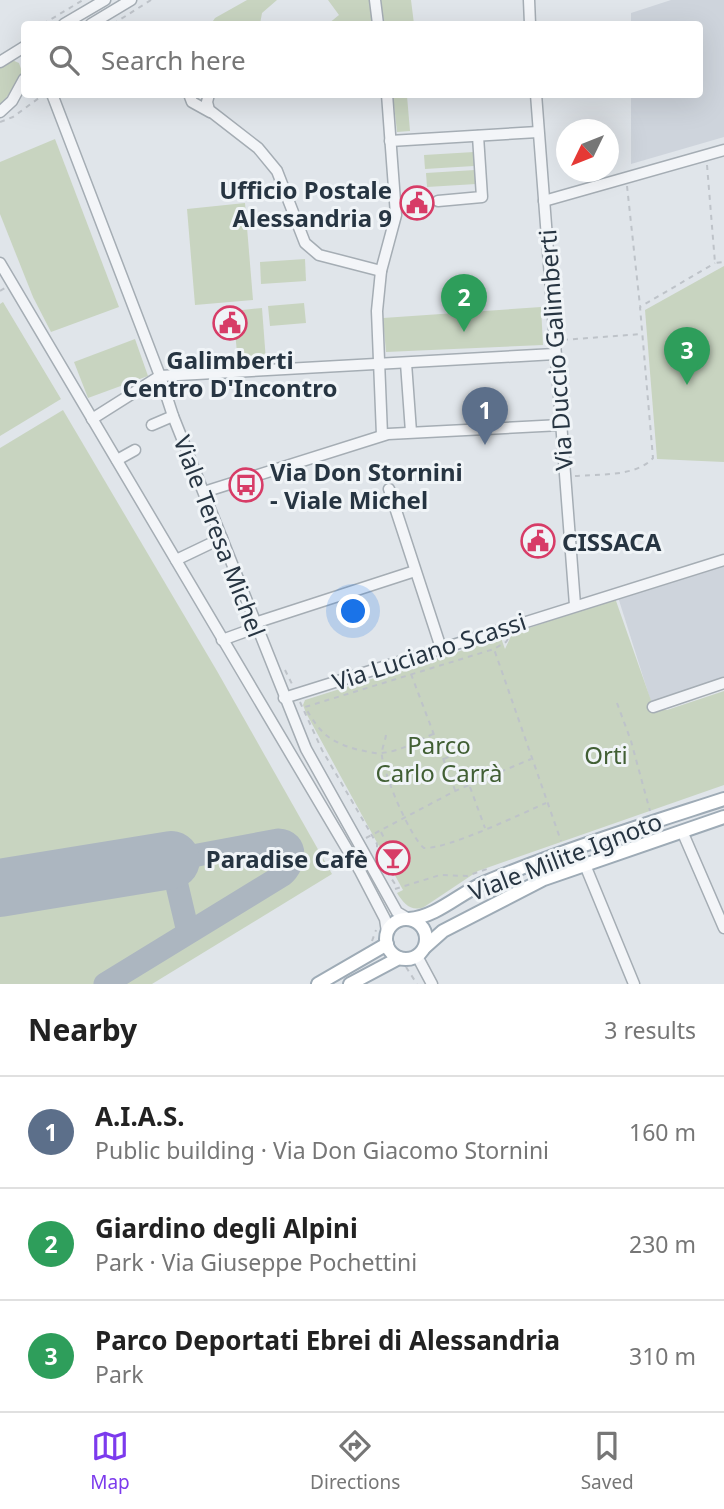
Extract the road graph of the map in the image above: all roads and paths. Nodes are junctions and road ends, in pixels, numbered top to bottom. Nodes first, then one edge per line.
1 (83, 0) edge
2 (105, 0) edge
3 (131, 0) edge
4 (151, 0) edge
5 (375, 0) edge
6 (528, 0) edge
7 (48, 21) edge
8 (69, 21) edge
9 (96, 21) edge
10 (118, 21) edge
11 (378, 21) edge
12 (530, 21) edge
13 (21, 49) edge
14 (12, 55) junction
15 (21, 57) edge
16 (0, 62) edge
17 (21, 85) edge
18 (38, 98) edge
19 (54, 98) edge
20 (190, 98) edge
21 (208, 98) edge
22 (387, 98) edge
23 (536, 98) edge
24 (0, 111) edge
25 (210, 112) junction
26 (0, 122) edge
27 (538, 132) junction
28 (478, 136) junction
29 (390, 141) junction
30 (724, 150) edge
31 (706, 155) junction
32 (626, 178) junction
33 (438, 201) dead end
34 (544, 201) junction
35 (724, 262) edge
36 (0, 263) edge
37 (715, 263) junction
38 (381, 271) junction
39 (640, 307) junction
40 (642, 334) junction
41 (555, 340) junction
42 (555, 354) junction
43 (406, 363) junction
44 (378, 364) junction
45 (160, 376) junction
46 (173, 416) junction
47 (92, 419) junction
48 (152, 425) dead end
49 (561, 425) junction
50 (411, 432) junction
51 (382, 435) junction
52 (135, 450) dead end
53 (117, 460) junction
54 (565, 477) junction
55 (389, 489) dead end
56 (204, 492) junction
57 (222, 538) junction
58 (176, 560) junction
59 (724, 560) edge
60 (415, 571) junction
61 (575, 605) junction
62 (255, 625) junction
63 (507, 627) junction
64 (222, 640) junction
65 (441, 648) junction
66 (494, 649) junction
67 (285, 670) dead end
68 (411, 674) junction
69 (724, 683) edge
70 (298, 694) junction
71 (284, 698) junction
72 (617, 703) dead end
73 (653, 707) dead end
74 (433, 734) junction
75 (386, 735) dead end
76 (464, 750) dead end
77 (381, 753) junction
78 (531, 759) junction
79 (443, 760) junction
80 (469, 785) junction
81 (455, 791) junction
82 (724, 799) edge
83 (547, 803) junction
84 (651, 812) dead end
85 (724, 817) edge
86 (405, 818) junction
87 (485, 829) junction
88 (381, 831) junction
89 (682, 831) junction
90 (372, 835) junction
91 (359, 841) junction
92 (390, 850) dead end
93 (565, 852) junction
94 (585, 865) junction
95 (398, 888) dead end
96 (409, 919) junction
97 (376, 921) dead end
98 (724, 928) edge
99 (387, 938) junction
100 (369, 946) dead end
101 (421, 952) junction
102 (398, 958) junction
103 (318, 984) edge
104 (350, 984) edge
105 (432, 984) edge
106 (634, 984) edge

1 - 7 path
2 - 8 street
3 - 9 street
4 - 10 path
5 - 11 street
6 - 12 street
13 - 14 street
14 - 15 street
14 - 16 street
17 - 24 street
18 - 26 path
19 - 45 street, Viale Teresa Michel
20 - 25 street
21 - 25 street
22 - 29 street
23 - 27 street, Via Duccio Galimberti
25 - 38 street
27 - 28 street
27 - 34 street, Via Duccio Galimberti
28 - 29 street
28 - 33 street
29 - 38 street
30 - 31 street
31 - 32 street
31 - 37 path
32 - 34 street
32 - 39 path
34 - 41 street, Via Duccio Galimberti
35 - 37 path
36 - 47 street, Viale Teresa Michel
37 - 39 path
38 - 44 street
39 - 40 path
40 - 41 path
40 - 54 path
41 - 42 street, Via Duccio Galimberti
42 - 43 street
42 - 49 street, Via Duccio Galimberti
43 - 44 street
43 - 50 street
44 - 45 street
44 - 51 street
45 - 46 street, Viale Teresa Michel
45 - 47 street
46 - 48 street
46 - 56 street, Viale Teresa Michel
47 - 53 street, Viale Teresa Michel
49 - 50 street
49 - 54 street, Via Duccio Galimberti
50 - 51 street
51 - 56 street
52 - 53 street
53 - 58 street, Viale Teresa Michel
54 - 61 street, Via Duccio Galimberti
55 - 60 street
56 - 57 street, Viale Teresa Michel
57 - 58 street
57 - 62 street, Viale Teresa Michel
58 - 64 street, Viale Teresa Michel
59 - 61 street, Via Luciano Scassi
60 - 62 street
60 - 65 street
61 - 63 street, Via Luciano Scassi
62 - 64 street
62 - 71 street, Viale Teresa Michel
63 - 65 street, Via Luciano Scassi
63 - 66 path
64 - 99 street, Viale Teresa Michel
65 - 70 street, Via Luciano Scassi
66 - 68 path
66 - 78 path
67 - 70 path
68 - 74 path
68 - 77 path
69 - 73 street
70 - 71 street, Via Luciano Scassi
70 - 90 path
71 - 91 street, Viale Teresa Michel
72 - 84 path
74 - 77 path
74 - 79 path
75 - 77 path
76 - 79 path
77 - 86 path
78 - 80 path
78 - 83 path
79 - 81 path
80 - 81 path
80 - 87 path
81 - 86 path
82 - 93 main road, Viale Milite Ignoto
83 - 87 path
83 - 93 path
85 - 89 main road, Viale Milite Ignoto
86 - 87 path
86 - 88 path
88 - 90 path
88 - 92 path
89 - 94 main road, Viale Milite Ignoto
89 - 98 street
90 - 91 path
90 - 95 path
91 - 96 street, Viale Teresa Michel
93 - 96 main road, Viale Milite Ignoto
94 - 101 main road, Viale Milite Ignoto
94 - 106 street
96 - 99 main road
96 - 101 main road
97 - 100 path
99 - 102 main road
99 - 103 main road
101 - 102 main road
101 - 105 street
102 - 104 main road

